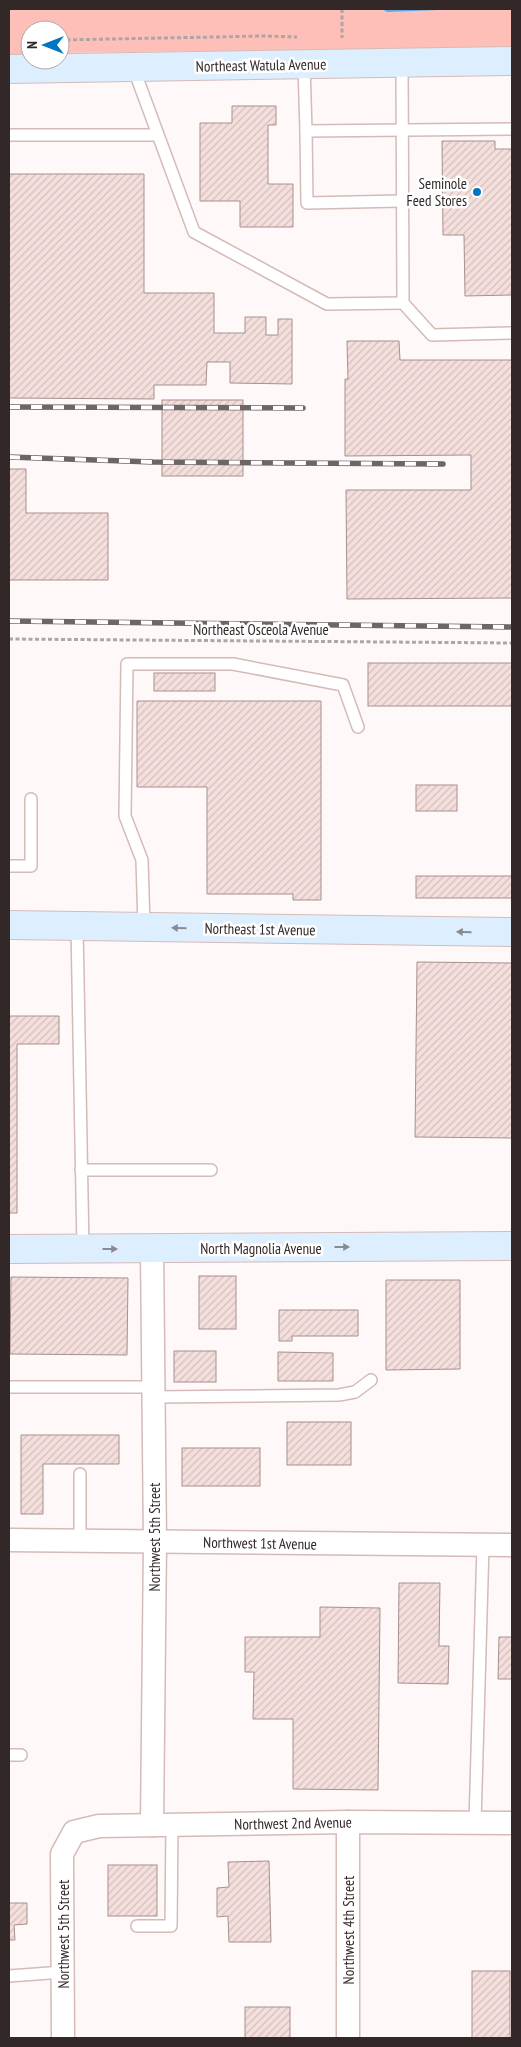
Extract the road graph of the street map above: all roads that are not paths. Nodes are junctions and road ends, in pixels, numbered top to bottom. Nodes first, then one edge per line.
1 (512, 61) edge
2 (402, 63) junction
3 (304, 65) junction
4 (133, 67) junction
5 (9, 69) edge
6 (512, 129) edge
7 (401, 130) junction
8 (306, 131) junction
9 (9, 135) edge
10 (157, 135) junction
11 (402, 201) junction
12 (403, 303) junction
13 (512, 333) edge
14 (358, 727) dead end
15 (31, 799) dead end
16 (9, 866) edge
17 (9, 925) edge
18 (78, 926) junction
19 (144, 928) junction
20 (512, 932) edge
21 (81, 1170) junction
22 (211, 1170) dead end
23 (512, 1246) edge
24 (9, 1249) edge
25 (83, 1249) junction
26 (152, 1249) junction
27 (371, 1380) dead end
28 (9, 1387) edge
29 (154, 1392) junction
30 (80, 1474) dead end
31 (9, 1540) edge
32 (80, 1541) junction
33 (155, 1542) junction
34 (483, 1545) junction
35 (512, 1545) edge
36 (348, 1822) junction
37 (475, 1823) junction
38 (512, 1823) edge
39 (162, 1825) junction
40 (74, 1832) joint
41 (137, 1926) dead end
42 (63, 1972) junction
43 (9, 1976) edge
44 (63, 2038) edge
45 (348, 2038) edge

1 - 2 main road, Northeast Watula Avenue
2 - 3 main road, Northeast Watula Avenue
2 - 7 lane
3 - 4 main road, Northeast Watula Avenue
3 - 8 lane
4 - 5 main road, Northeast Watula Avenue
4 - 10 lane
6 - 7 lane
7 - 8 lane
7 - 11 lane
8 - 11 lane
9 - 10 lane
10 - 12 lane
11 - 12 lane
12 - 13 lane
14 - 19 lane
15 - 16 lane
17 - 18 main road, Northeast 1st Avenue
18 - 19 main road, Northeast 1st Avenue
18 - 21 lane
20 -> 19 main road, Northeast 1st Avenue
21 - 22 lane
21 - 25 lane
26 -> 23 main road, North Magnolia Avenue
24 - 25 main road, North Magnolia Avenue
25 -> 26 main road, North Magnolia Avenue
26 - 29 street, Northwest 5th Street
27 - 29 lane
28 - 29 lane
29 - 33 street, Northwest 5th Street
30 - 32 lane
31 - 32 street, Northwest 1st Avenue
32 - 33 street, Northwest 1st Avenue
33 - 34 street, Northwest 1st Avenue
33 - 39 street, Northwest 5th Street
34 - 35 street, Northwest 1st Avenue
34 - 37 lane
36 - 37 street, Northwest 2nd Avenue
36 - 39 street, Northwest 2nd Avenue
36 - 45 street, Northwest 4th Street
37 - 38 street, Northwest 2nd Avenue
39 - 40 street, Northwest 2nd Avenue
39 - 41 lane
40 - 42 street, Northwest 5th Street
42 - 43 lane
42 - 44 street, Northwest 5th Street

